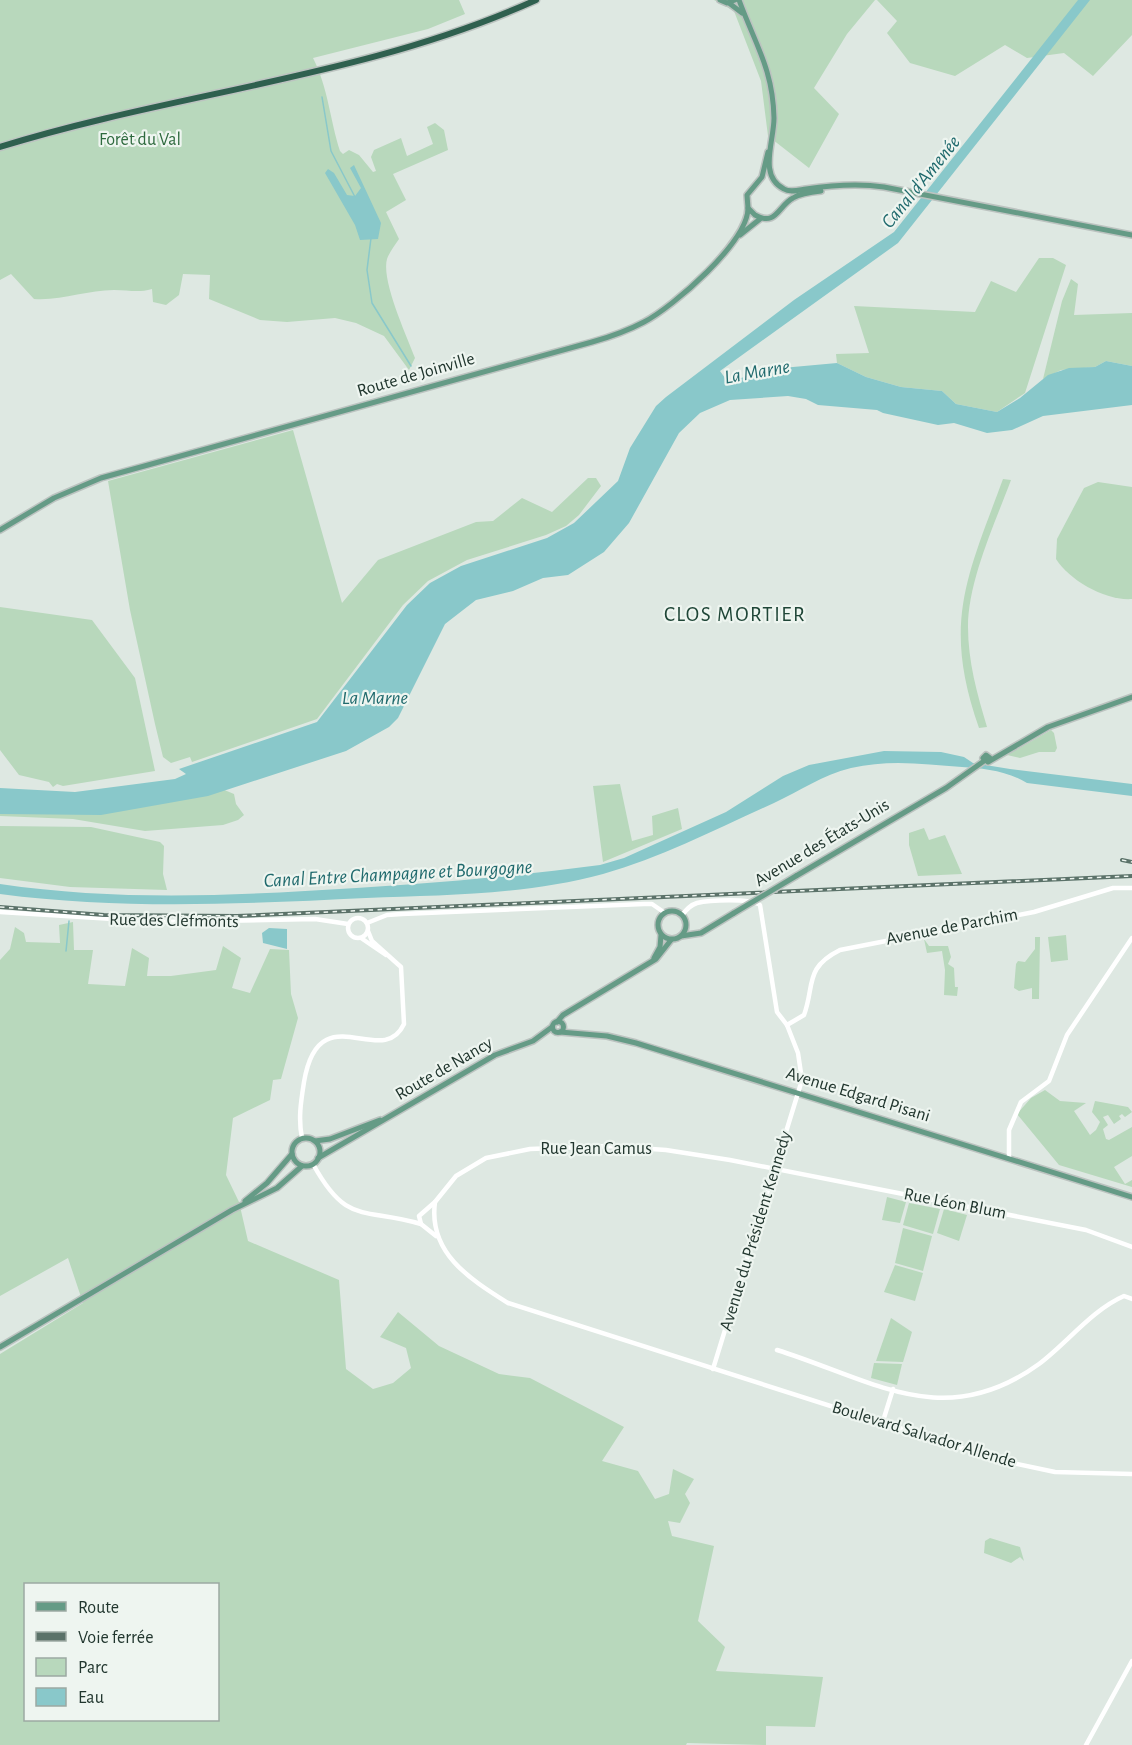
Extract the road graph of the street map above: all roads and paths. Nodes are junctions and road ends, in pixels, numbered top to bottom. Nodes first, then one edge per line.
1 (529, 0) edge
2 (536, 0) edge
3 (720, 0) edge
4 (734, 1) edge
5 (0, 146) edge
6 (759, 182) junction
7 (773, 182) junction
8 (861, 185) junction
9 (782, 188) junction
10 (784, 206) junction
11 (748, 208) junction
12 (761, 218) junction
13 (1132, 235) edge
14 (734, 240) junction
15 (0, 530) edge
16 (1132, 697) edge
17 (1132, 888) edge
18 (0, 912) edge
19 (665, 913) junction
20 (682, 915) junction
21 (367, 923) junction
22 (348, 924) junction
23 (686, 927) junction
24 (706, 930) junction
25 (368, 931) junction
26 (661, 935) junction
27 (681, 936) junction
28 (360, 938) junction
29 (1132, 938) edge
30 (671, 940) junction
31 (389, 956) junction
32 (652, 962) junction
33 (787, 1025) junction
34 (558, 1027) junction
35 (800, 1093) junction
36 (390, 1117) junction
37 (302, 1138) junction
38 (314, 1140) junction
39 (292, 1154) junction
40 (318, 1158) junction
41 (1009, 1158) junction
42 (313, 1164) junction
43 (302, 1166) junction
44 (775, 1168) junction
45 (1132, 1197) edge
46 (435, 1202) junction
47 (232, 1210) junction
48 (423, 1212) junction
49 (434, 1218) junction
50 (406, 1219) junction
51 (423, 1225) junction
52 (436, 1236) junction
53 (1132, 1247) edge
54 (1132, 1299) edge
55 (0, 1347) edge
56 (777, 1350) dead end
57 (713, 1369) junction
58 (893, 1389) junction
59 (883, 1421) junction
60 (1132, 1474) edge
61 (1132, 1661) edge
62 (1086, 1745) edge

1 - 5 highway
2 - 5 highway
3 - 4 main road
4 - 6 main road
4 - 7 main road
6 - 7 main road
6 - 11 main road
7 - 9 main road
8 - 9 main road
8 - 10 main road
8 - 13 main road
9 - 10 main road
10 - 12 main road
11 - 12 main road
11 - 14 main road
12 - 14 main road
14 - 15 main road, Route de Joinville
16 - 24 main road, Avenue des États-Unis, bridge
17 - 33 street, Avenue de Parchim
18 - 22 street, Rue des Clefmonts
19 - 20 main road
19 - 21 street
19 - 26 main road
20 - 23 main road
20 - 33 street, Avenue du Président Kennedy
21 - 22 street
21 - 25 street
22 - 28 street
23 - 24 main road
23 - 27 main road
24 - 27 main road, Avenue des États-Unis
25 - 28 street
25 - 31 street
26 - 30 main road
26 - 32 main road
27 - 30 main road
28 - 31 street
29 - 41 street
30 - 32 main road, Route de Nancy
31 - 37 street
32 - 34 main road, Route de Nancy
33 - 35 street, Avenue du Président Kennedy
34 - 35 main road, Avenue Edgard Pisani
34 - 36 main road, Route de Nancy
35 - 41 main road, Avenue Edgard Pisani
35 - 44 street, Avenue du Président Kennedy
36 - 38 main road, Route de Nancy
36 - 40 main road, Route de Nancy
37 - 38 main road
37 - 39 main road
38 - 40 main road
39 - 43 main road
39 - 47 main road
40 - 42 main road
41 - 45 main road, Avenue Edgard Pisani
42 - 43 main road
42 - 50 street
43 - 47 main road
44 - 46 street, Rue Jean Camus
44 - 53 street, Rue Léon Blum
44 - 57 street, Avenue du Président Kennedy
46 - 48 street, Rue Jean Camus
46 - 49 street, Rue Jean Camus
47 - 55 main road
48 - 49 street
48 - 50 street, Rue Jean Camus
48 - 51 street
49 - 51 street
49 - 52 street, Rue Jean Camus
50 - 51 street
51 - 52 street, Boulevard Salvador Allende
52 - 57 street, Boulevard Salvador Allende
54 - 58 street
56 - 58 street
57 - 59 street, Boulevard Salvador Allende
58 - 59 street
59 - 60 street, Boulevard Salvador Allende
61 - 62 street

